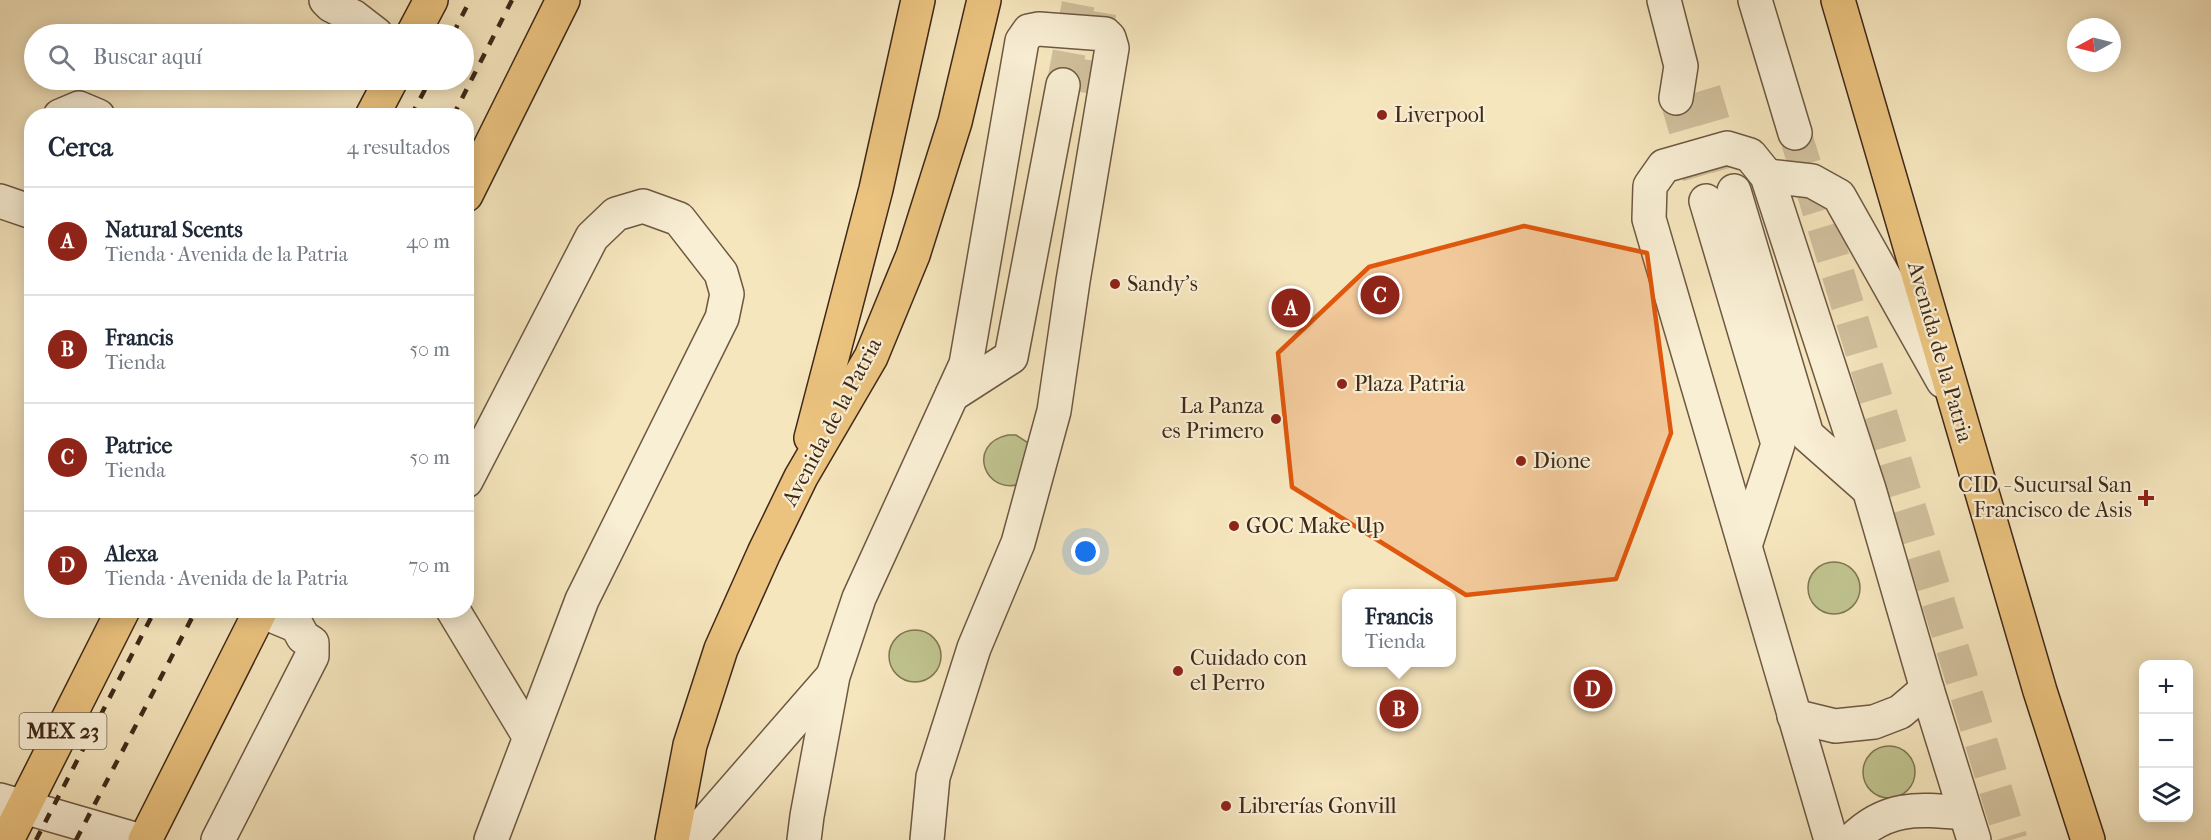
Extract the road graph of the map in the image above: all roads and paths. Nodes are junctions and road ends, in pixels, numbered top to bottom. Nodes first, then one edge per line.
1 (326, 0) edge
2 (431, 0) edge
3 (563, 0) edge
4 (918, 0) edge
5 (984, 0) edge
6 (1664, 0) edge
7 (1755, 0) edge
8 (1838, 0) edge
9 (363, 24) edge
10 (418, 24) edge
11 (385, 90) edge
12 (1690, 94) tunnel mouth
13 (376, 108) edge
14 (1795, 132) tunnel mouth
15 (1767, 177) junction
16 (474, 179) edge
17 (952, 395) junction
18 (1956, 404) junction
19 (1054, 411) junction
20 (474, 466) edge
21 (801, 477) junction
22 (1869, 489) junction
23 (1745, 546) junction
24 (118, 618) edge
25 (257, 618) edge
26 (278, 618) edge
27 (458, 618) edge
28 (833, 676) junction
29 (1927, 689) junction
30 (1794, 716) junction
31 (529, 736) junction
32 (12, 804) edge
33 (1969, 826) edge
34 (7, 840) edge
35 (138, 840) edge
36 (145, 840) edge
37 (218, 840) edge
38 (491, 840) edge
39 (672, 840) edge
40 (690, 840) edge
41 (804, 840) edge
42 (927, 840) edge
43 (1831, 840) edge
44 (1852, 840) edge
45 (2088, 840) edge

1 - 9 street
2 - 10 main road
3 - 16 main road
4 - 21 main road
5 - 21 main road, Avenida de la Patria
6 - 12 street
7 - 14 street
8 - 18 main road, Avenida de la Patria
11 - 13 main road
15 - 18 street
15 - 22 street
15 - 23 street
17 - 19 street
17 - 19 street
17 - 28 street
18 - 45 main road, Avenida de la Patria
19 - 42 street
20 - 31 street
21 - 39 main road, Avenida de la Patria
22 - 23 street
22 - 29 street
23 - 30 street
24 - 32 main road, MEX 23
25 - 36 main road
26 - 37 street
27 - 31 street
28 - 40 street
28 - 41 street
29 - 30 street
29 - 33 street
30 - 43 street
31 - 38 street
32 - 34 main road, MEX 23
32 - 35 street
33 - 44 street

